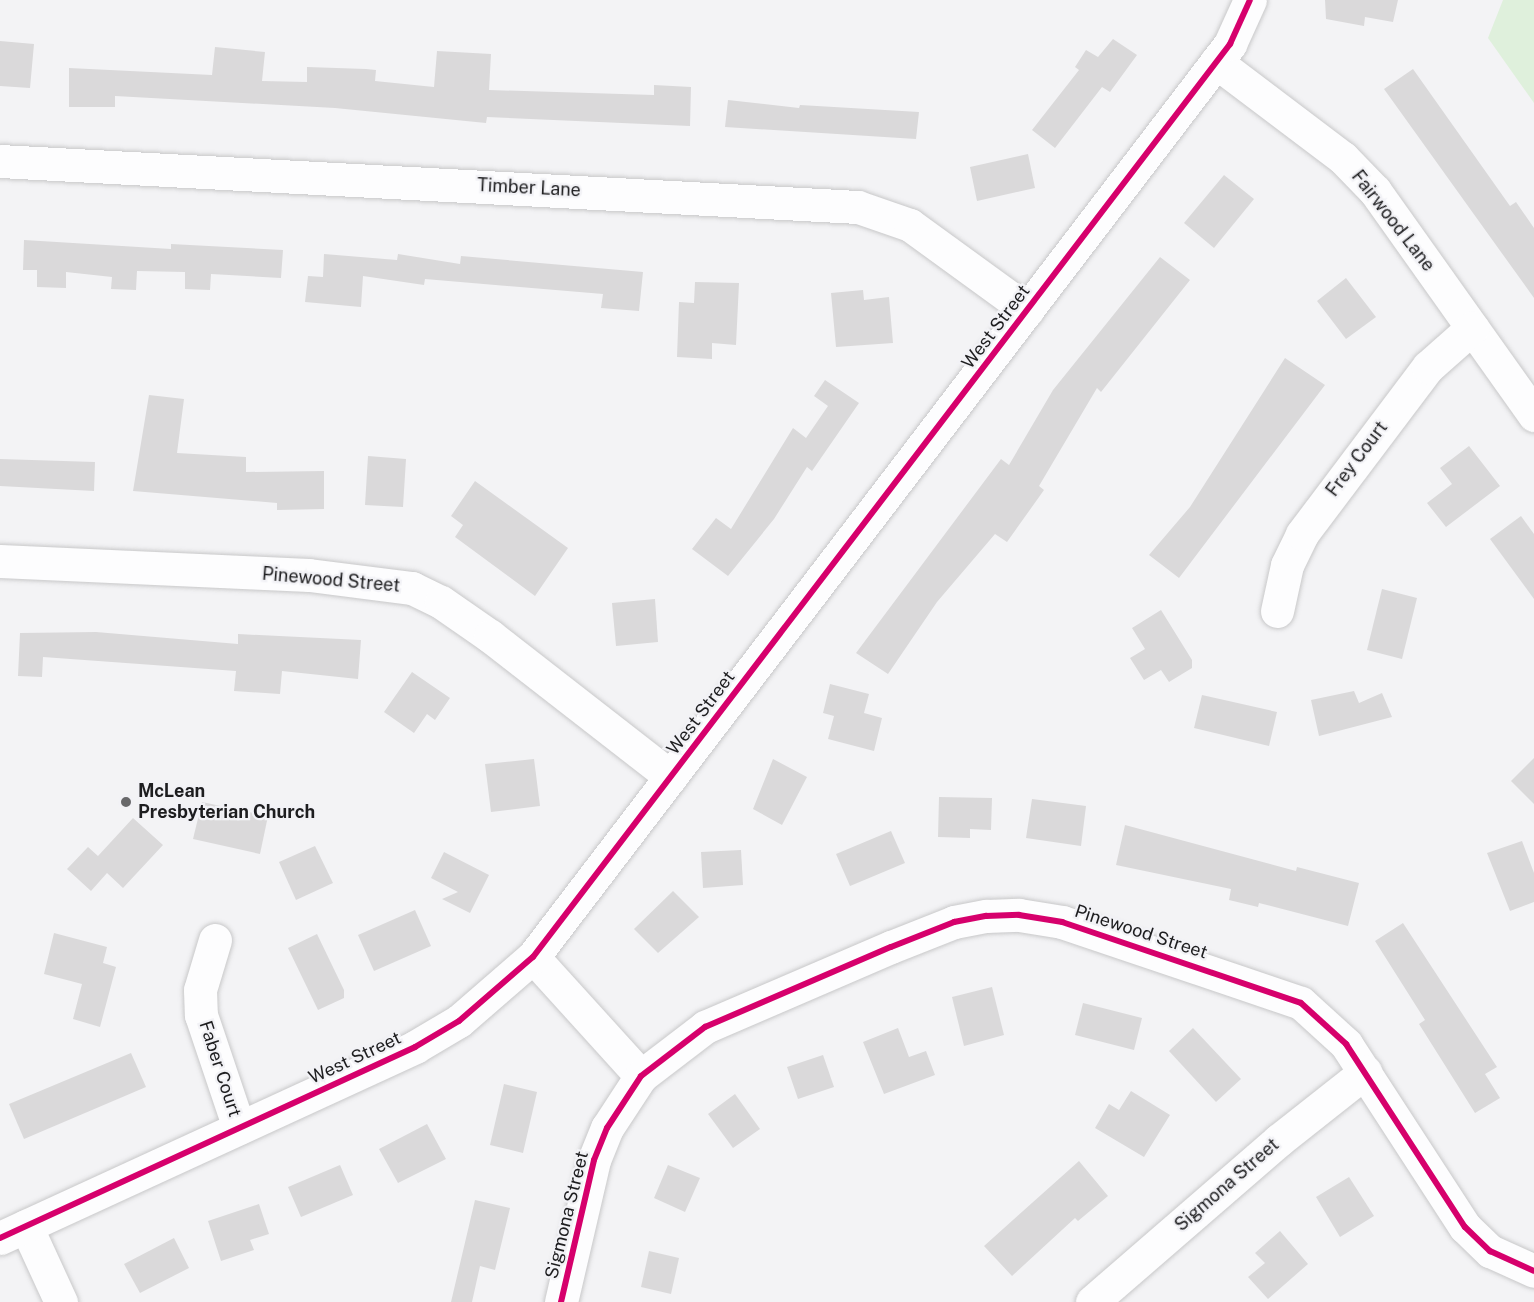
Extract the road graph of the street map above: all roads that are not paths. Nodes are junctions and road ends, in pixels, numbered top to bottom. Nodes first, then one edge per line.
1 (1250, 0) edge
2 (1216, 62) junction
3 (0, 161) edge
4 (1027, 310) junction
5 (1472, 328) junction
6 (1534, 415) edge
7 (0, 561) edge
8 (1277, 611) dead end
9 (671, 777) junction
10 (215, 940) dead end
11 (533, 957) junction
12 (1365, 1072) junction
13 (641, 1076) junction
14 (239, 1128) junction
15 (7, 1232) edge
16 (1534, 1271) edge
17 (61, 1302) edge
18 (561, 1302) edge
19 (1092, 1302) edge

1 - 2 street, West Street
2 - 4 street, West Street
2 - 5 street, Fairwood Lane
3 - 4 street, Timber Lane
4 - 9 street, West Street
5 - 6 street, Fairwood Lane
5 - 8 street, Frey Court
7 - 9 street, Pinewood Street
9 - 11 street, West Street
10 - 14 street, Faber Court
11 - 13 street
11 - 14 street, West Street
12 - 13 street, Pinewood Street
12 - 16 street, Pinewood Street
12 - 19 street, Sigmona Street
13 - 18 street, Sigmona Street
14 - 15 street, West Street
15 - 17 street

